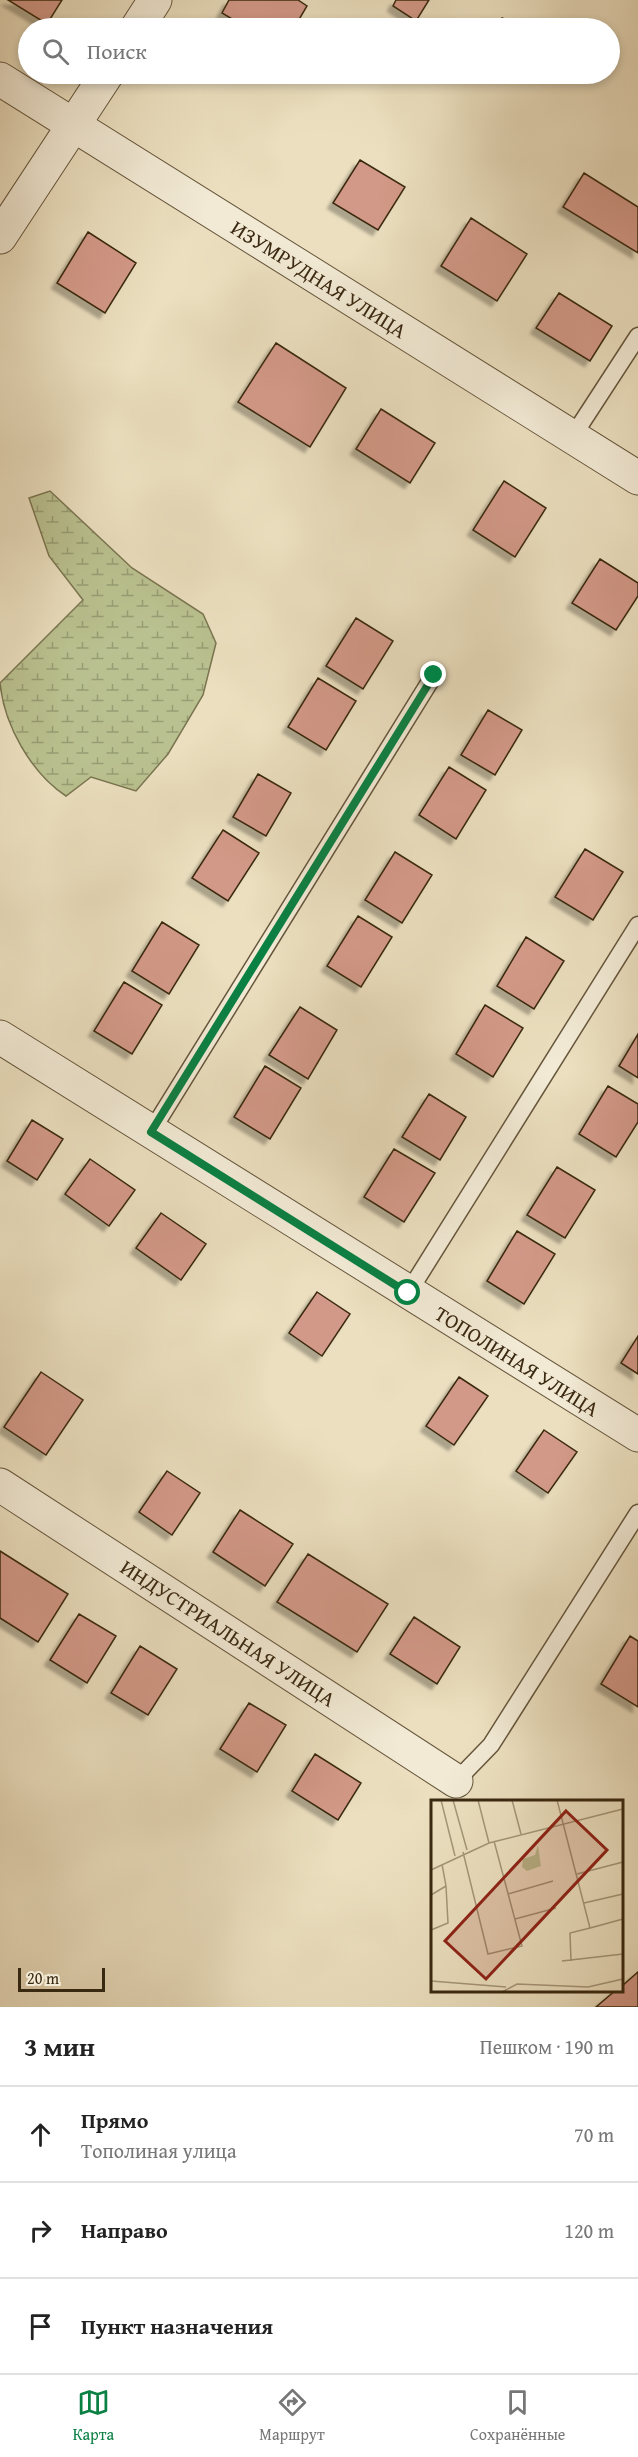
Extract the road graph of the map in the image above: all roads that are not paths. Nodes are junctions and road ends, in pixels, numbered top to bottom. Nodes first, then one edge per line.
1 (156, 0) edge
2 (144, 18) edge
3 (0, 79) edge
4 (100, 84) edge
5 (72, 126) junction
6 (0, 237) edge
7 (638, 336) edge
8 (573, 436) junction
9 (638, 478) edge
10 (434, 675) dead end
11 (638, 925) edge
12 (0, 1037) edge
13 (151, 1132) junction
14 (408, 1293) junction
15 (638, 1435) edge
16 (0, 1485) edge
17 (638, 1513) edge
18 (456, 1781) joint

1 - 2 street
3 - 5 street, ИЗУМРУДНАЯ УЛИЦА
4 - 5 street
5 - 6 street
5 - 8 street, ИЗУМРУДНАЯ УЛИЦА
7 - 8 lane
8 - 9 street, ИЗУМРУДНАЯ УЛИЦА
10 - 13 lane
11 - 14 lane
12 - 13 street, ТОПОЛИНАЯ УЛИЦА
13 - 14 street, ТОПОЛИНАЯ УЛИЦА
14 - 15 street, ТОПОЛИНАЯ УЛИЦА
16 - 18 street, ИНДУСТРИАЛЬНАЯ УЛИЦА
17 - 18 lane

